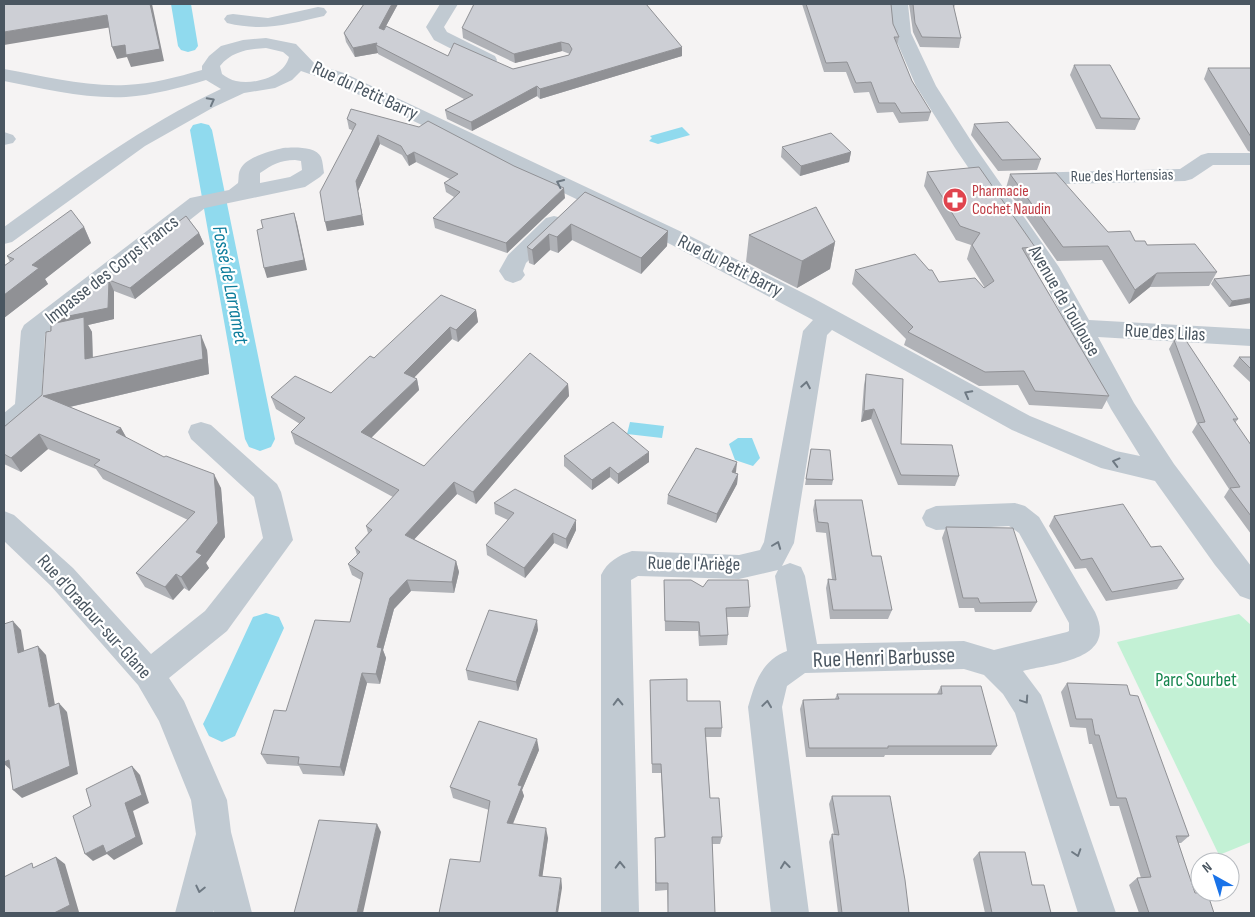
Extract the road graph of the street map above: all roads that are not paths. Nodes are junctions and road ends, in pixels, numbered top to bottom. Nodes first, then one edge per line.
1 (449, 4) edge
2 (898, 4) edge
3 (325, 8) edge
4 (227, 14) junction
5 (265, 42) junction
6 (230, 50) junction
7 (297, 54) junction
8 (508, 69) edge
9 (211, 74) junction
10 (4, 75) edge
11 (242, 87) junction
12 (115, 91) junction
13 (146, 124) junction
14 (1251, 159) edge
15 (987, 180) junction
16 (583, 194) junction
17 (236, 195) dead end
18 (4, 237) edge
19 (514, 275) dead end
20 (830, 319) junction
21 (1080, 328) junction
22 (1251, 338) edge
23 (4, 428) edge
24 (201, 432) dead end
25 (1164, 472) junction
26 (936, 518) dead end
27 (4, 523) edge
28 (790, 576) dead end
29 (1251, 587) edge
30 (804, 659) junction
31 (994, 664) junction
32 (149, 675) junction
33 (214, 832) junction
34 (194, 913) edge
35 (233, 913) edge
36 (620, 913) edge
37 (790, 913) edge
38 (1097, 913) edge

1 - 8 street
2 - 15 street, Avenue de Toulouse
3 - 4 street
3 - 5 street
3 - 7 street
4 - 5 street
4 - 6 street
5 - 6 street
5 - 7 street, Rue du Petit Barry
6 - 9 street
7 - 11 street
16 -> 7 street, Rue du Petit Barry
9 - 11 street
9 - 12 street
9 - 13 street
10 - 12 street
13 -> 11 street
12 - 13 street
13 - 18 street
14 - 15 street, Rue des Hortensias
15 - 21 street, Avenue de Toulouse
16 - 19 street
16 - 20 street, Rue du Petit Barry
17 - 23 street, Impasse des Corps Francs
25 -> 20 street, Rue du Petit Barry
36 -> 20 street, Rue de l'Ariège
21 - 22 street, Rue des Lilas
21 - 25 street, Avenue de Toulouse
24 - 32 street
25 - 29 street, Avenue de Toulouse
26 - 31 street
27 - 32 street, Rue d'Oradour-sur-Glane
28 - 30 street
30 - 31 street, Rue Henri Barbusse
37 -> 30 street, Rue Henri Barbusse
31 -> 38 street, Rue Henri Barbusse
32 - 33 street, Rue d'Oradour-sur-Glane
33 -> 34 street, Rue d'Oradour-sur-Glane
33 - 35 street, Rue d'Oradour-sur-Glane

